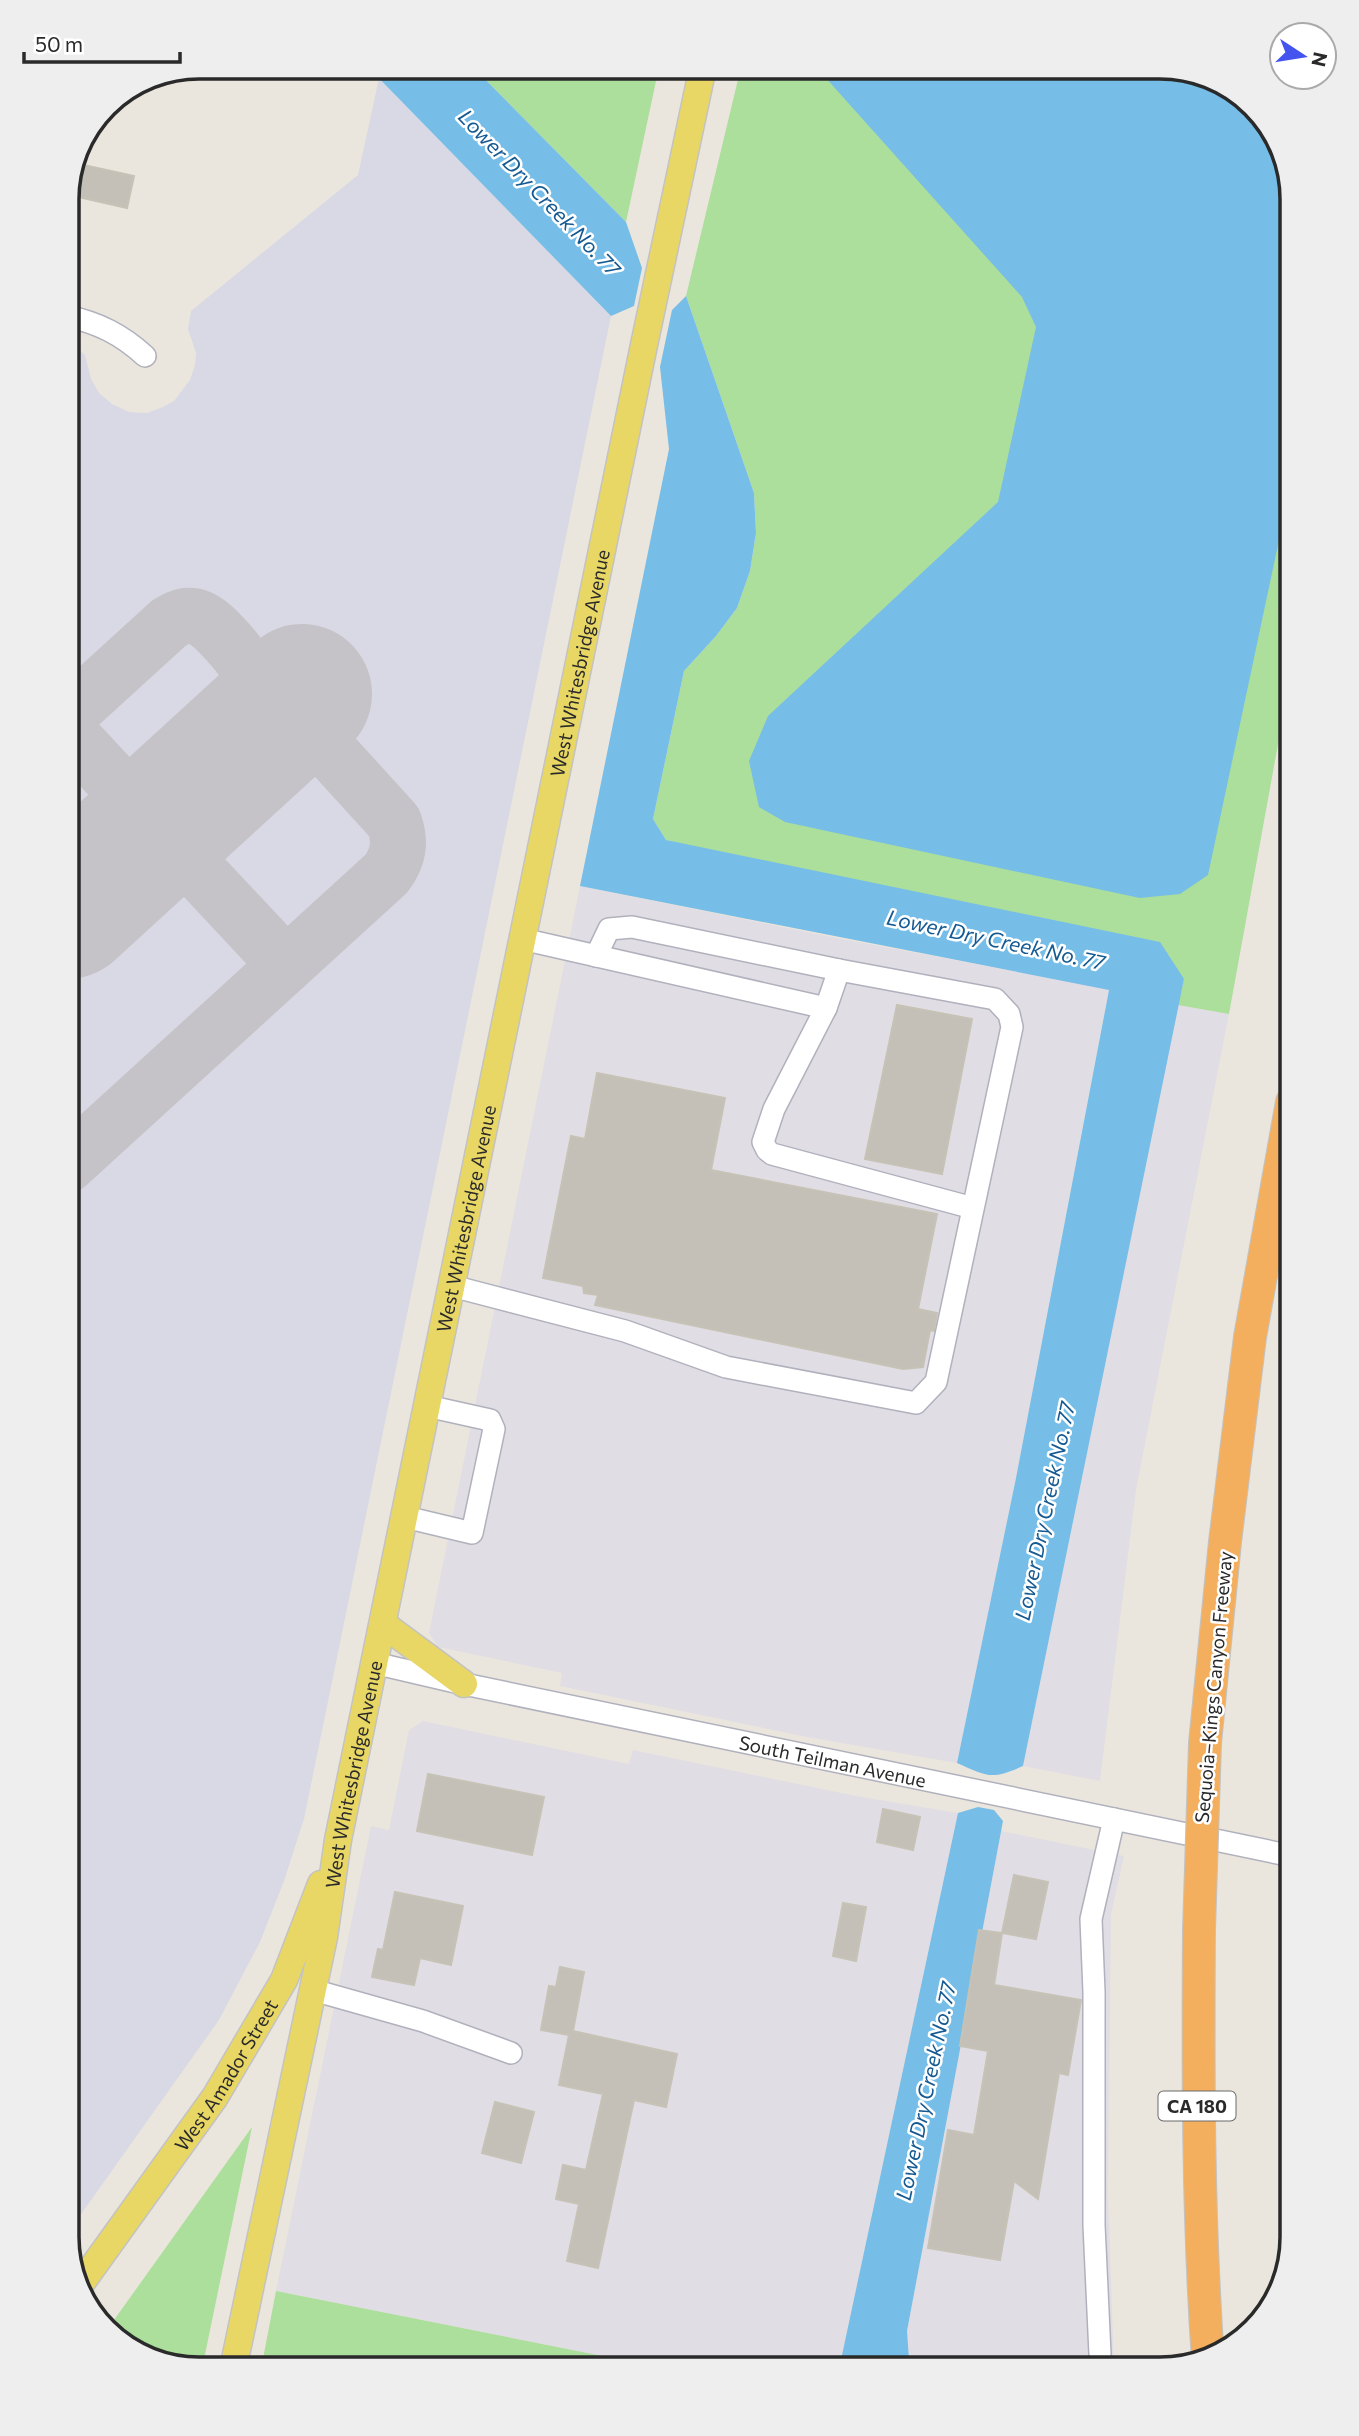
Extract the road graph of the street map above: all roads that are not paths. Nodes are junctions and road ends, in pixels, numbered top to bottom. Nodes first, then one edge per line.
1 (700, 79) edge
2 (79, 319) edge
3 (145, 356) dead end
4 (522, 939) junction
5 (596, 956) junction
6 (839, 970) junction
7 (826, 1008) junction
8 (973, 1208) junction
9 (1280, 1210) edge
10 (452, 1286) junction
11 (427, 1406) junction
12 (405, 1517) junction
13 (383, 1624) junction
14 (374, 1663) junction
15 (464, 1684) junction
16 (1114, 1819) junction
17 (338, 1840) junction
18 (1280, 1853) edge
19 (313, 1990) junction
20 (511, 2053) dead end
21 (86, 2277) edge
22 (1205, 2348) edge
23 (1100, 2354) dead end
24 (236, 2357) edge

1 - 4 main road, West Whitesbridge Avenue
2 - 3 street
4 - 5 street
4 - 10 main road, West Whitesbridge Avenue
5 - 6 street
5 - 7 street
6 - 7 street
6 - 8 street
7 - 8 street
8 - 10 street
9 - 22 highway, Sequoia–Kings Canyon Freeway / CA 180, bridge
10 - 11 main road, West Whitesbridge Avenue
11 - 12 main road, West Whitesbridge Avenue
11 - 12 street
12 - 13 main road, West Whitesbridge Avenue
13 - 14 main road, West Whitesbridge Avenue
13 - 15 main road
14 - 15 street, South Teilman Avenue
14 - 17 main road, West Whitesbridge Avenue
15 - 16 street, South Teilman Avenue
16 - 18 street, South Teilman Avenue
16 - 23 street
17 - 19 main road, West Whitesbridge Avenue
17 - 21 main road, West Amador Street
19 - 20 street
19 - 24 main road, West Whitesbridge Avenue

